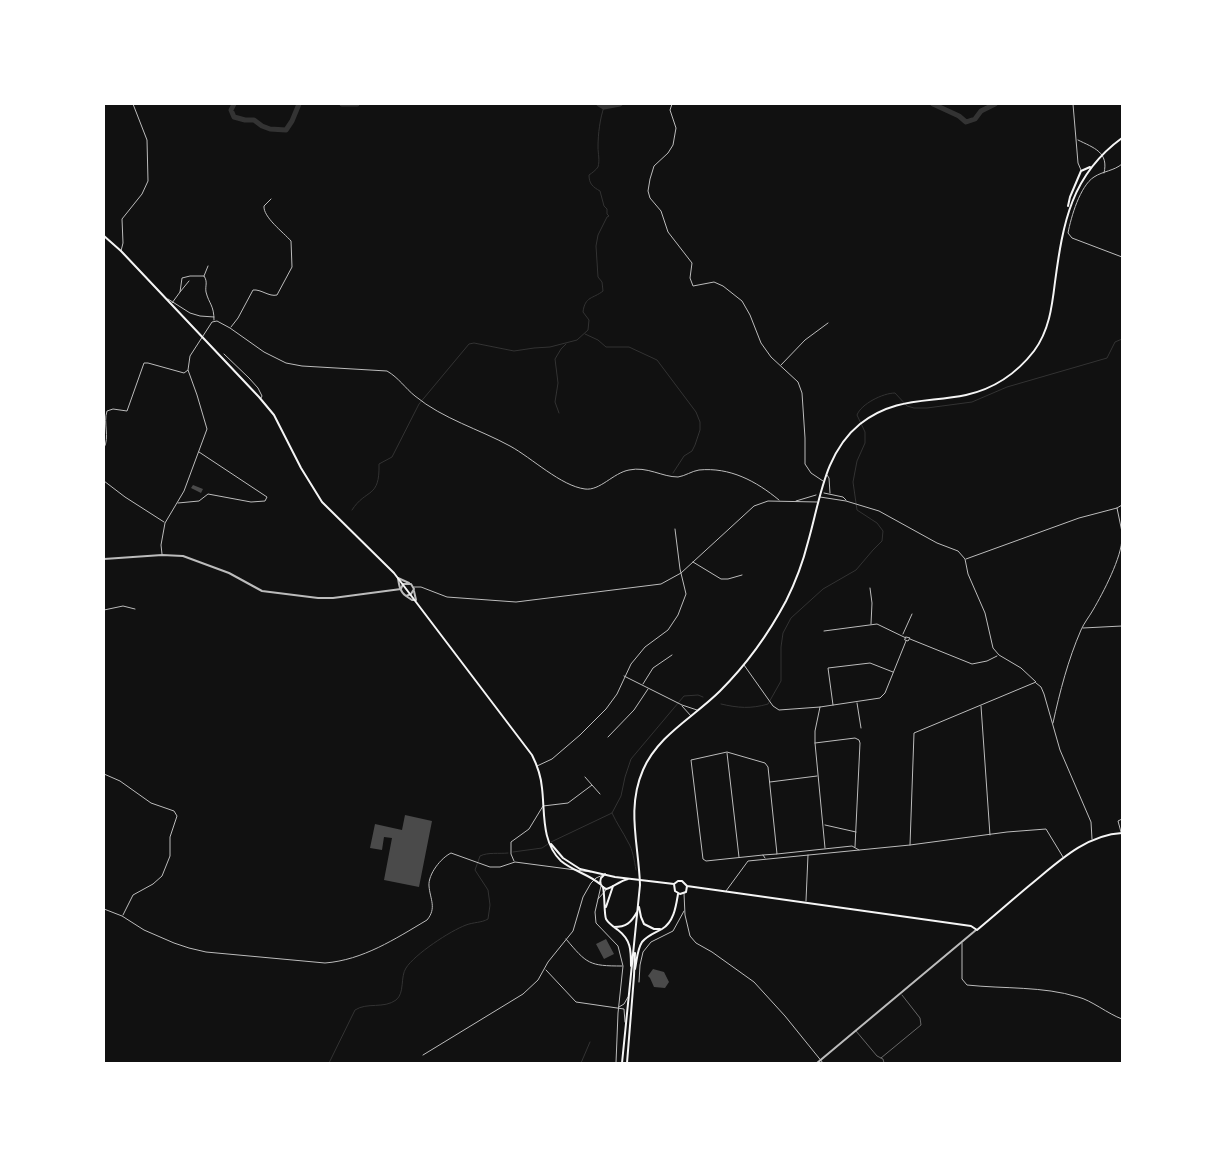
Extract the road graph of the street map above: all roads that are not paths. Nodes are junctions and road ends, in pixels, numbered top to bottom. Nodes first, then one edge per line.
1 (133, 104) edge
2 (672, 104) edge
3 (1074, 104) edge
4 (1122, 138) edge
5 (1077, 139) junction
6 (1122, 164) edge
7 (1092, 165) junction
8 (1081, 171) junction
9 (1104, 173) junction
10 (1079, 186) junction
11 (1084, 188) junction
12 (271, 199) dead end
13 (1068, 209) junction
14 (1065, 222) junction
15 (1070, 224) junction
16 (104, 236) edge
17 (121, 251) junction
18 (1122, 257) edge
19 (208, 266) dead end
20 (204, 276) junction
21 (189, 282) dead end
22 (180, 292) junction
23 (172, 303) junction
24 (214, 317) junction
25 (214, 321) junction
26 (828, 323) dead end
27 (230, 328) junction
28 (203, 338) junction
29 (224, 354) dead end
30 (781, 365) junction
31 (188, 370) junction
32 (260, 398) junction
33 (104, 448) edge
34 (199, 452) junction
35 (826, 473) junction
36 (104, 481) edge
37 (824, 481) junction
38 (824, 494) dead end
39 (830, 494) junction
40 (816, 496) dead end
41 (820, 497) junction
42 (778, 500) junction
43 (846, 501) junction
44 (796, 502) junction
45 (818, 502) junction
46 (178, 504) junction
47 (1122, 505) edge
48 (1117, 508) junction
49 (165, 523) junction
50 (675, 530) dead end
51 (1122, 532) edge
52 (1122, 538) edge
53 (162, 554) junction
54 (104, 559) edge
55 (965, 559) junction
56 (693, 562) junction
57 (681, 573) junction
58 (742, 575) dead end
59 (398, 578) junction
60 (409, 583) junction
61 (403, 584) junction
62 (870, 588) dead end
63 (401, 589) junction
64 (413, 589) junction
65 (411, 594) junction
66 (406, 596) junction
67 (416, 600) junction
68 (136, 609) dead end
69 (104, 610) edge
70 (912, 614) dead end
71 (871, 625) junction
72 (1122, 626) edge
73 (1082, 628) junction
74 (824, 631) dead end
75 (903, 635) junction
76 (906, 638) junction
77 (910, 639) junction
78 (906, 641) junction
79 (672, 655) dead end
80 (999, 655) junction
81 (744, 665) junction
82 (894, 673) junction
83 (624, 676) junction
84 (1036, 682) junction
85 (642, 685) junction
86 (648, 688) junction
87 (857, 702) junction
88 (682, 705) junction
89 (833, 705) junction
90 (981, 706) junction
91 (820, 707) junction
92 (698, 710) junction
93 (691, 716) junction
94 (1053, 723) junction
95 (860, 728) dead end
96 (608, 737) dead end
97 (815, 743) junction
98 (727, 752) junction
99 (537, 766) junction
100 (104, 774) edge
101 (818, 776) junction
102 (586, 777) dead end
103 (770, 782) junction
104 (592, 785) junction
105 (600, 794) dead end
106 (543, 806) junction
107 (1122, 819) edge
108 (824, 825) junction
109 (856, 832) junction
110 (1122, 833) edge
111 (990, 835) junction
112 (549, 840) junction
113 (1093, 840) junction
114 (910, 845) junction
115 (854, 847) junction
116 (825, 848) junction
117 (860, 850) junction
118 (852, 851) junction
119 (777, 854) junction
120 (825, 854) junction
121 (763, 855) junction
122 (808, 855) junction
123 (739, 858) junction
124 (1063, 858) junction
125 (766, 859) junction
126 (515, 862) junction
127 (574, 870) junction
128 (597, 873) junction
129 (604, 875) junction
130 (611, 876) junction
131 (632, 878) junction
132 (594, 879) junction
133 (597, 882) junction
134 (591, 883) junction
135 (674, 884) junction
136 (613, 885) junction
137 (601, 886) junction
138 (687, 886) junction
139 (608, 889) junction
140 (726, 890) junction
141 (604, 892) junction
142 (684, 893) junction
143 (678, 894) junction
144 (598, 900) junction
145 (806, 902) junction
146 (639, 905) junction
147 (104, 909) edge
148 (605, 909) junction
149 (638, 910) junction
150 (684, 911) junction
151 (122, 916) junction
152 (614, 927) junction
153 (662, 929) junction
154 (977, 930) junction
155 (566, 939) junction
156 (962, 942) junction
157 (635, 945) junction
158 (623, 966) junction
159 (544, 969) junction
160 (630, 976) junction
161 (634, 976) junction
162 (639, 982) dead end
163 (901, 993) junction
164 (628, 996) junction
165 (619, 1008) junction
166 (1122, 1020) edge
167 (626, 1025) junction
168 (856, 1030) junction
169 (423, 1054) dead end
170 (881, 1058) junction
171 (820, 1060) junction
172 (616, 1063) edge
173 (622, 1063) edge
174 (626, 1063) edge
175 (817, 1063) edge
176 (823, 1063) edge
177 (884, 1063) edge

1 - 17 street
2 - 30 street
3 - 5 street
4 - 7 main road
5 - 8 street
5 - 9 street
6 - 9 street
7 - 8 main road
7 - 10 main road
8 - 13 main road
9 - 11 street
10 - 11 street
10 - 13 main road
11 - 15 street
12 - 27 street
13 - 14 main road
14 - 15 street
14 - 35 main road
15 - 18 street
16 - 17 main road
17 - 23 main road
19 - 20 street
20 - 22 street
20 - 24 street
21 - 22 street
22 - 23 street
23 - 24 street
23 - 28 main road
24 - 25 street
25 - 27 street
25 - 28 street
26 - 30 street
27 - 42 street
28 - 31 street
28 - 32 main road
29 - 32 street
30 - 37 street
31 - 33 street
31 - 34 street
32 - 59 main road
34 - 46 street
34 - 46 street
35 - 37 main road
35 - 39 street
36 - 49 street
37 - 41 main road
38 - 39 street
39 - 43 street
40 - 44 street
41 - 43 street
41 - 45 main road
42 - 44 street
42 - 56 street
43 - 55 street
44 - 45 street
45 - 81 main road
46 - 49 street
47 - 48 street
48 - 51 street
48 - 55 street
49 - 53 street
50 - 57 street
52 - 73 street
53 - 54 street
53 - 63 street
55 - 80 street
56 - 57 street
56 - 58 street
57 - 64 street
57 - 83 street
59 - 60 street
59 - 61 main road
59 - 63 street
60 - 61 street
60 - 64 street
61 - 63 street
61 - 65 main road
62 - 71 street
63 - 66 street
64 - 65 street
64 - 67 street
65 - 66 street
65 - 67 main road
66 - 67 street
67 - 99 main road
68 - 69 street
70 - 75 street
71 - 74 street
71 - 75 street
72 - 73 street
73 - 94 street
75 - 76 street
76 - 77 street
76 - 78 street
77 - 78 street
77 - 80 street
78 - 82 street
79 - 85 street
80 - 84 street
81 - 91 street
81 - 92 main road
82 - 87 street
82 - 89 street
83 - 85 street
83 - 99 street
84 - 90 street
84 - 94 street
85 - 86 street
86 - 88 street
86 - 96 street
87 - 89 street
87 - 95 street
88 - 92 street
88 - 93 street
89 - 91 street
90 - 111 street
90 - 114 street
91 - 97 street
92 - 93 main road
93 - 146 main road
94 - 113 street
97 - 101 street
97 - 109 street
98 - 103 street
98 - 123 street
98 - 123 street
99 - 106 main road
100 - 151 street
101 - 103 street
101 - 108 street
102 - 104 street
103 - 119 street
104 - 105 street
104 - 106 street
106 - 112 main road
106 - 126 street
107 - 110 street
108 - 109 street
108 - 116 street
109 - 115 street
110 - 113 main road
111 - 114 street
111 - 124 street
112 - 127 main road
112 - 128 main road
113 - 124 main road
114 - 117 street
115 - 116 street
115 - 117 street
115 - 118 street
115 - 118 street
116 - 119 street
116 - 120 street
116 - 120 street
117 - 118 street
118 - 120 street
119 - 121 street
119 - 125 street
120 - 122 street
121 - 123 street
121 - 125 street
122 - 125 street
122 - 145 street
124 - 154 main road
125 - 140 street
126 - 127 street
126 - 151 street
127 - 128 street
127 - 132 main road
128 - 129 main road
129 - 130 main road
129 - 132 street
129 - 137 main road
130 - 131 main road
130 - 136 main road
131 - 135 main road
131 - 136 main road
132 - 133 main road
132 - 134 street
133 - 134 street
133 - 137 main road
134 - 155 street
135 - 138 main road
135 - 143 main road
136 - 139 main road
136 - 148 main road
137 - 139 main road
137 - 141 main road
137 - 144 street
138 - 140 main road
138 - 142 main road
139 - 141 street
140 - 145 main road
141 - 144 street
141 - 148 main road
142 - 143 main road
142 - 150 street
143 - 153 main road
144 - 158 street
145 - 154 main road
146 - 149 main road
146 - 153 main road
147 - 151 street
148 - 152 main road
149 - 152 main road
149 - 157 main road
150 - 162 street
150 - 171 street
152 - 160 main road
153 - 161 main road
154 - 156 street
155 - 158 street
155 - 159 street
156 - 163 street
156 - 166 street
157 - 160 main road
157 - 161 main road
158 - 165 street
159 - 165 street
159 - 169 street
160 - 164 main road
161 - 174 main road
163 - 168 street
163 - 170 lane
164 - 165 street
164 - 167 main road
165 - 167 street
165 - 172 street
167 - 173 main road
168 - 170 lane
168 - 171 street
170 - 177 lane
171 - 175 street
171 - 176 street

